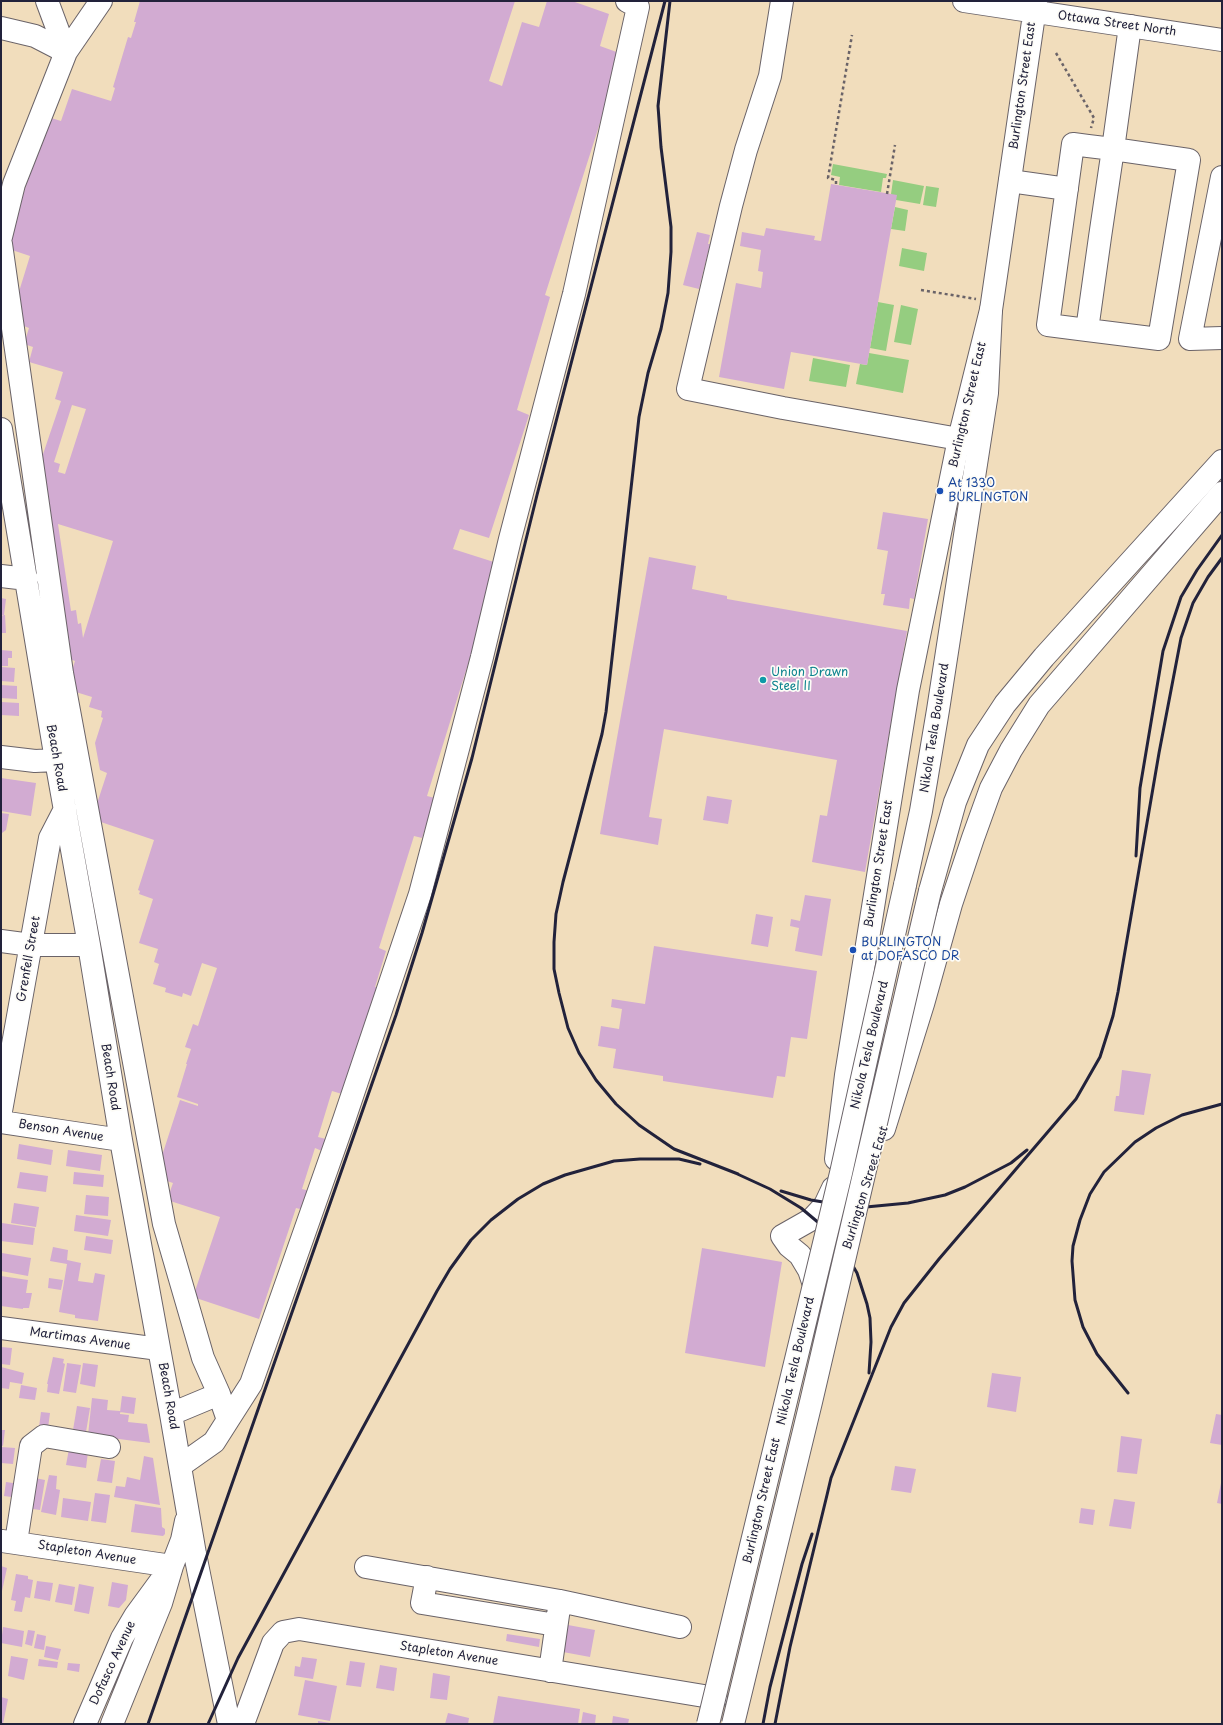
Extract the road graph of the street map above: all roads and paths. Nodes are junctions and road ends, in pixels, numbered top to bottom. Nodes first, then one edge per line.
1 (47, 1) edge
2 (101, 1) edge
3 (627, 1) edge
4 (782, 1) edge
5 (964, 1) edge
6 (1035, 6) edge
7 (1130, 26) junction
8 (1, 28) edge
9 (852, 35) dead end
10 (1222, 40) edge
11 (66, 52) junction
12 (1056, 53) dead end
13 (895, 145) dead end
14 (1088, 146) junction
15 (1112, 149) junction
16 (1222, 177) edge
17 (1010, 181) junction
18 (836, 184) dead end
19 (1067, 189) junction
20 (887, 194) dead end
21 (1, 237) edge
22 (1, 244) edge
23 (920, 290) dead end
24 (992, 306) junction
25 (1087, 330) junction
26 (1222, 338) edge
27 (1, 429) edge
28 (959, 439) junction
29 (1222, 461) edge
30 (1222, 493) edge
31 (1, 576) edge
32 (27, 579) junction
33 (1, 757) edge
34 (56, 760) junction
35 (65, 809) junction
36 (1, 941) edge
37 (31, 945) junction
38 (89, 945) junction
39 (859, 992) junction
40 (923, 1004) junction
41 (1, 1112) edge
42 (1, 1122) edge
43 (121, 1140) junction
44 (833, 1188) junction
45 (813, 1282) junction
46 (1, 1328) edge
47 (159, 1349) junction
48 (219, 1394) junction
49 (172, 1414) junction
50 (228, 1420) junction
51 (109, 1447) dead end
52 (180, 1466) junction
53 (188, 1513) junction
54 (8, 1541) edge
55 (172, 1566) junction
56 (366, 1566) dead end
57 (427, 1578) junction
58 (560, 1601) junction
59 (556, 1625) junction
60 (680, 1627) dead end
61 (550, 1670) junction
62 (716, 1698) junction
63 (85, 1724) edge
64 (112, 1724) edge
65 (229, 1724) edge
66 (243, 1724) edge
67 (709, 1724) edge
68 (727, 1724) edge
69 (734, 1724) edge

1 - 11 main road
2 - 11 main road
3 - 50 main road
4 - 28 main road
5 - 6 main road, Ottawa Street North
6 - 7 main road, Ottawa Street North
6 - 17 main road, Burlington Street East
7 - 10 main road, Ottawa Street North
7 - 15 main road
8 - 11 main road
9 - 18 path
11 - 21 main road
12 - 14 path
13 - 20 path
14 - 15 main road
14 - 19 main road
15 - 25 main road
15 - 25 main road
16 - 26 main road
17 - 19 main road
17 - 24 main road, Burlington Street East
19 - 25 main road
22 - 48 main road
23 - 24 path
24 - 28 main road, Burlington Street East
24 - 67 main road, Nikola Tesla Boulevard, bridge
27 - 32 main road, Beach Road
28 - 39 main road, Burlington Street East
29 - 69 main road, Nikola Tesla Boulevard, bridge
30 - 40 main road, Burlington Street East
31 - 32 main road
32 - 34 main road, Beach Road
33 - 34 main road
34 - 35 main road, Beach Road
35 - 37 main road, Grenfell Street
35 - 38 main road, Beach Road
36 - 37 main road
37 - 38 main road
37 - 41 main road, Grenfell Street
38 - 43 main road, Beach Road
39 - 40 main road
39 - 44 main road, Burlington Street East
40 - 68 main road, Burlington Street East
42 - 43 main road, Benson Avenue
43 - 47 main road, Beach Road
44 - 45 main road, Burlington Street East
44 - 45 main road
45 - 62 main road, Burlington Street East
46 - 47 main road, Martimas Avenue
47 - 49 main road, Beach Road
48 - 49 main road
48 - 50 main road
49 - 52 main road, Beach Road
50 - 52 main road
51 - 54 main road
52 - 53 main road, Beach Road
53 - 55 main road, Dofasco Avenue
53 - 65 main road, Beach Road
54 - 55 main road, Stapleton Avenue
55 - 63 main road, Dofasco Avenue
55 - 64 main road, Dofasco Avenue
56 - 57 main road
57 - 58 main road
57 - 59 main road
58 - 59 main road
58 - 60 main road
59 - 61 main road
61 - 62 main road, Stapleton Avenue
61 - 66 main road, Stapleton Avenue
62 - 67 main road, Burlington Street East

